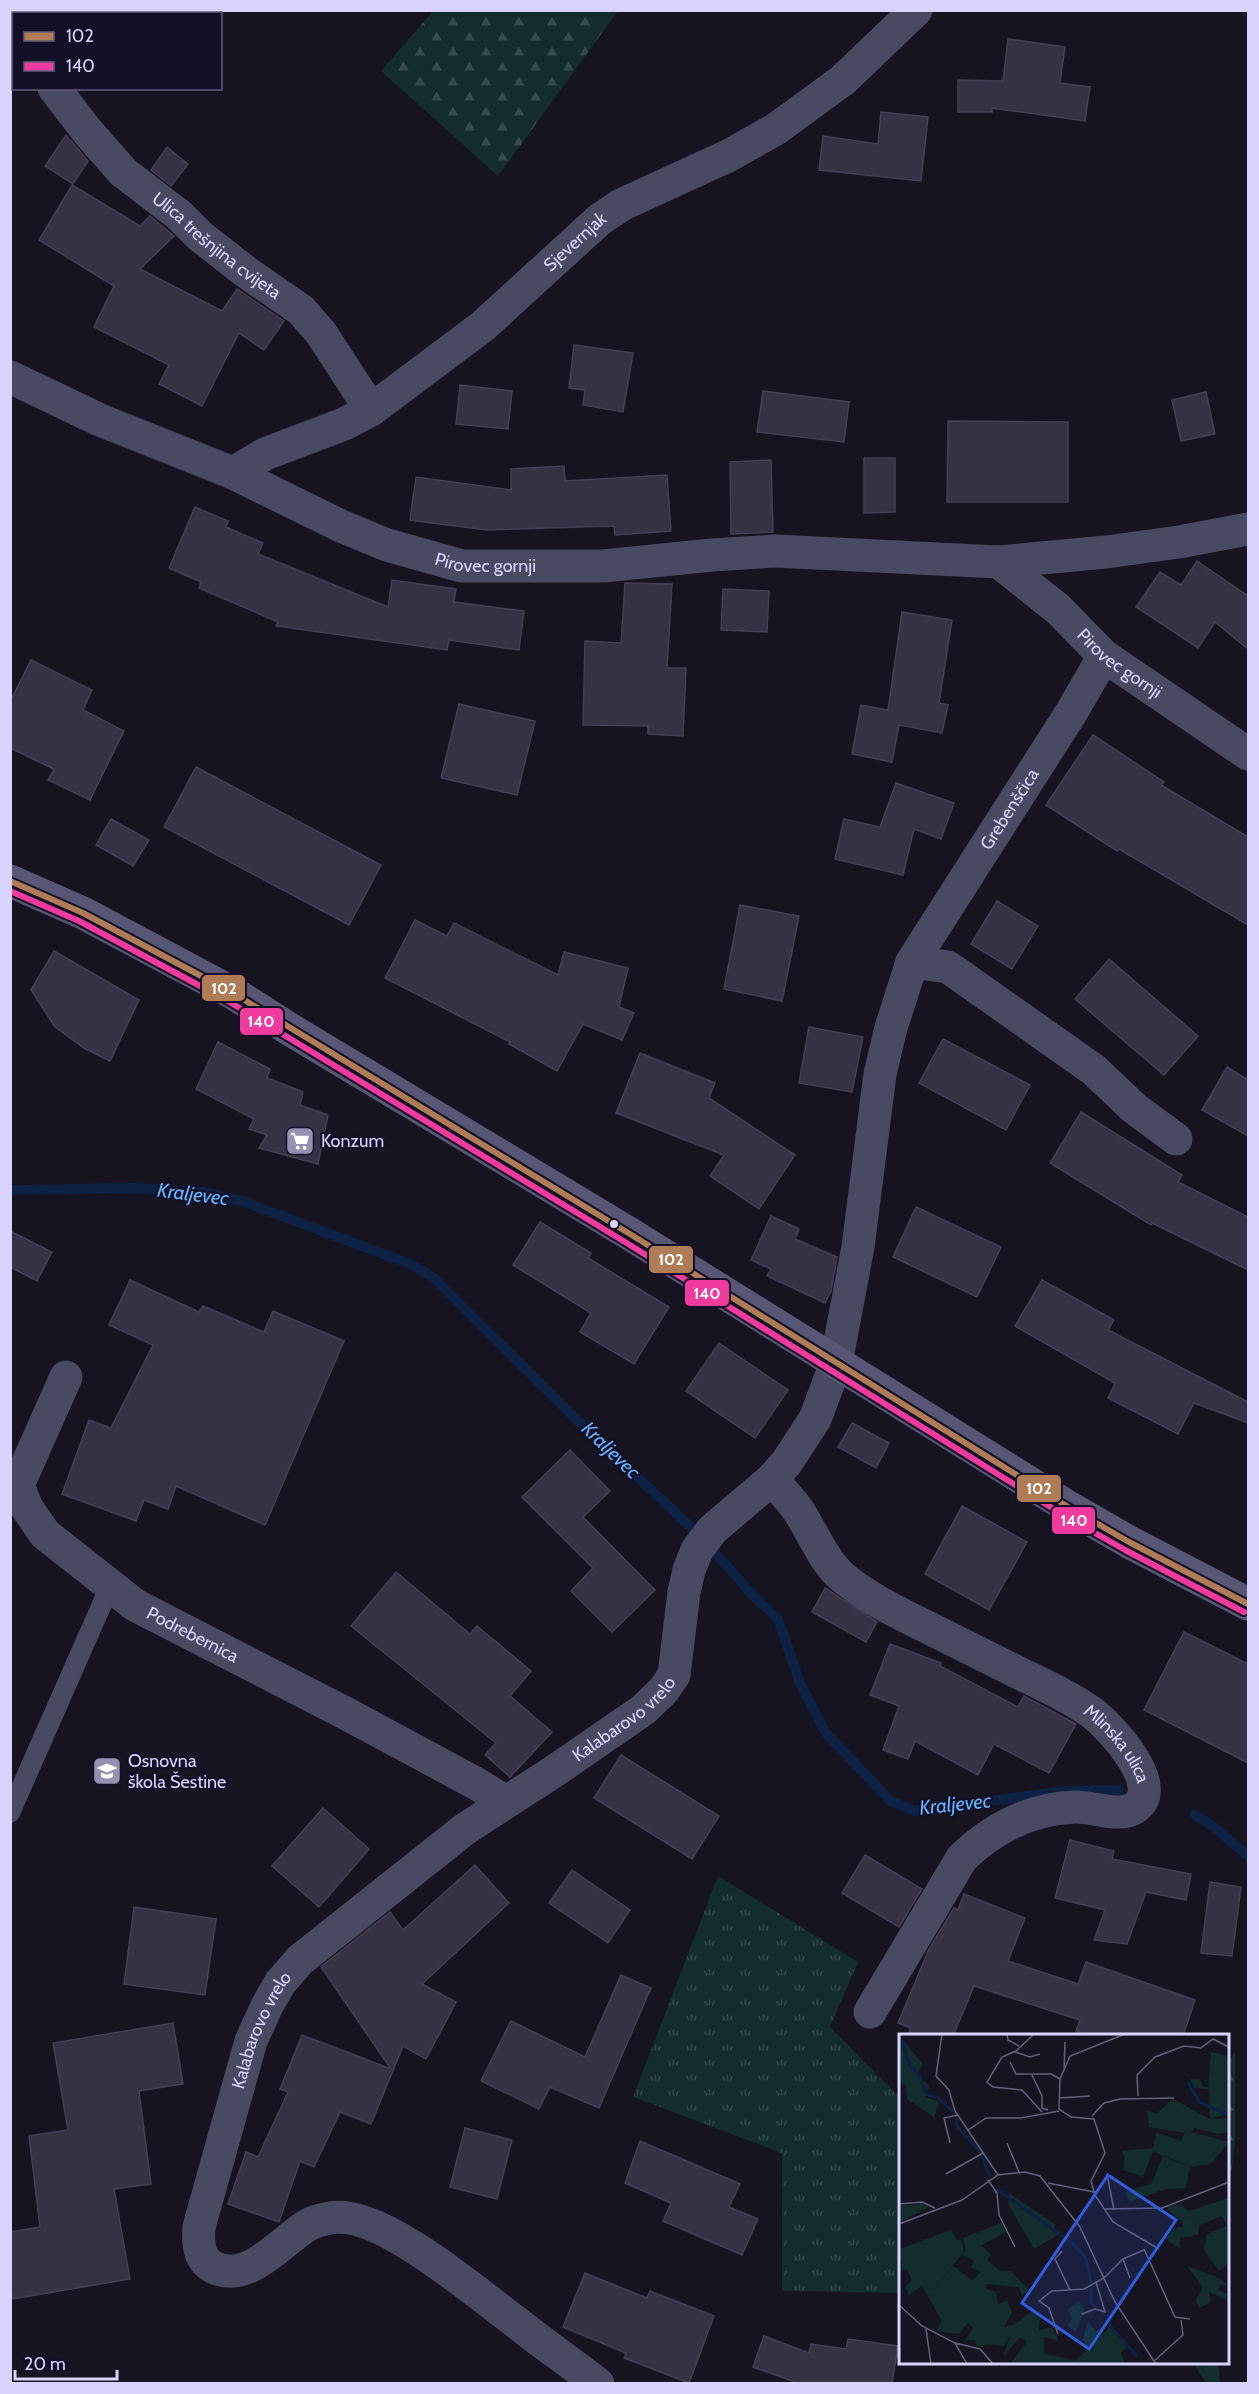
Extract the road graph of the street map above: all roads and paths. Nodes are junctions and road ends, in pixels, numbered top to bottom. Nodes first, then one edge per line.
1 (916, 10) edge
2 (56, 90) edge
3 (10, 377) edge
4 (371, 410) junction
5 (233, 473) junction
6 (1248, 529) edge
7 (999, 562) junction
8 (1104, 656) junction
9 (1248, 754) edge
10 (10, 881) edge
11 (912, 962) junction
12 (1176, 1139) dead end
13 (836, 1363) junction
14 (66, 1377) dead end
15 (772, 1479) junction
16 (19, 1504) edge
17 (110, 1586) junction
18 (1248, 1604) edge
19 (506, 1802) junction
20 (10, 1813) edge
21 (870, 2012) dead end
22 (598, 2384) edge

1 - 4 street, Sjevernjak
2 - 4 street, Ulica trešnjina cvijeta
3 - 5 street, Pirovec gornji
4 - 5 street, Sjevernjak
5 - 7 street, Pirovec gornji
6 - 7 street, Pirovec gornji
7 - 8 street, Pirovec gornji
8 - 9 street, Pirovec gornji
8 - 11 street, Grebenščica
10 - 13 main road
11 - 12 street
11 - 13 street, Grebenščica
13 - 15 street
13 - 18 main road
14 - 16 street, Podrebernica
15 - 19 street, Kalabarovo vrelo
15 - 21 street, Mlinska ulica
16 - 17 street, Podrebernica
17 - 19 street, Podrebernica
17 - 20 lane
19 - 22 street, Kalabarovo vrelo

